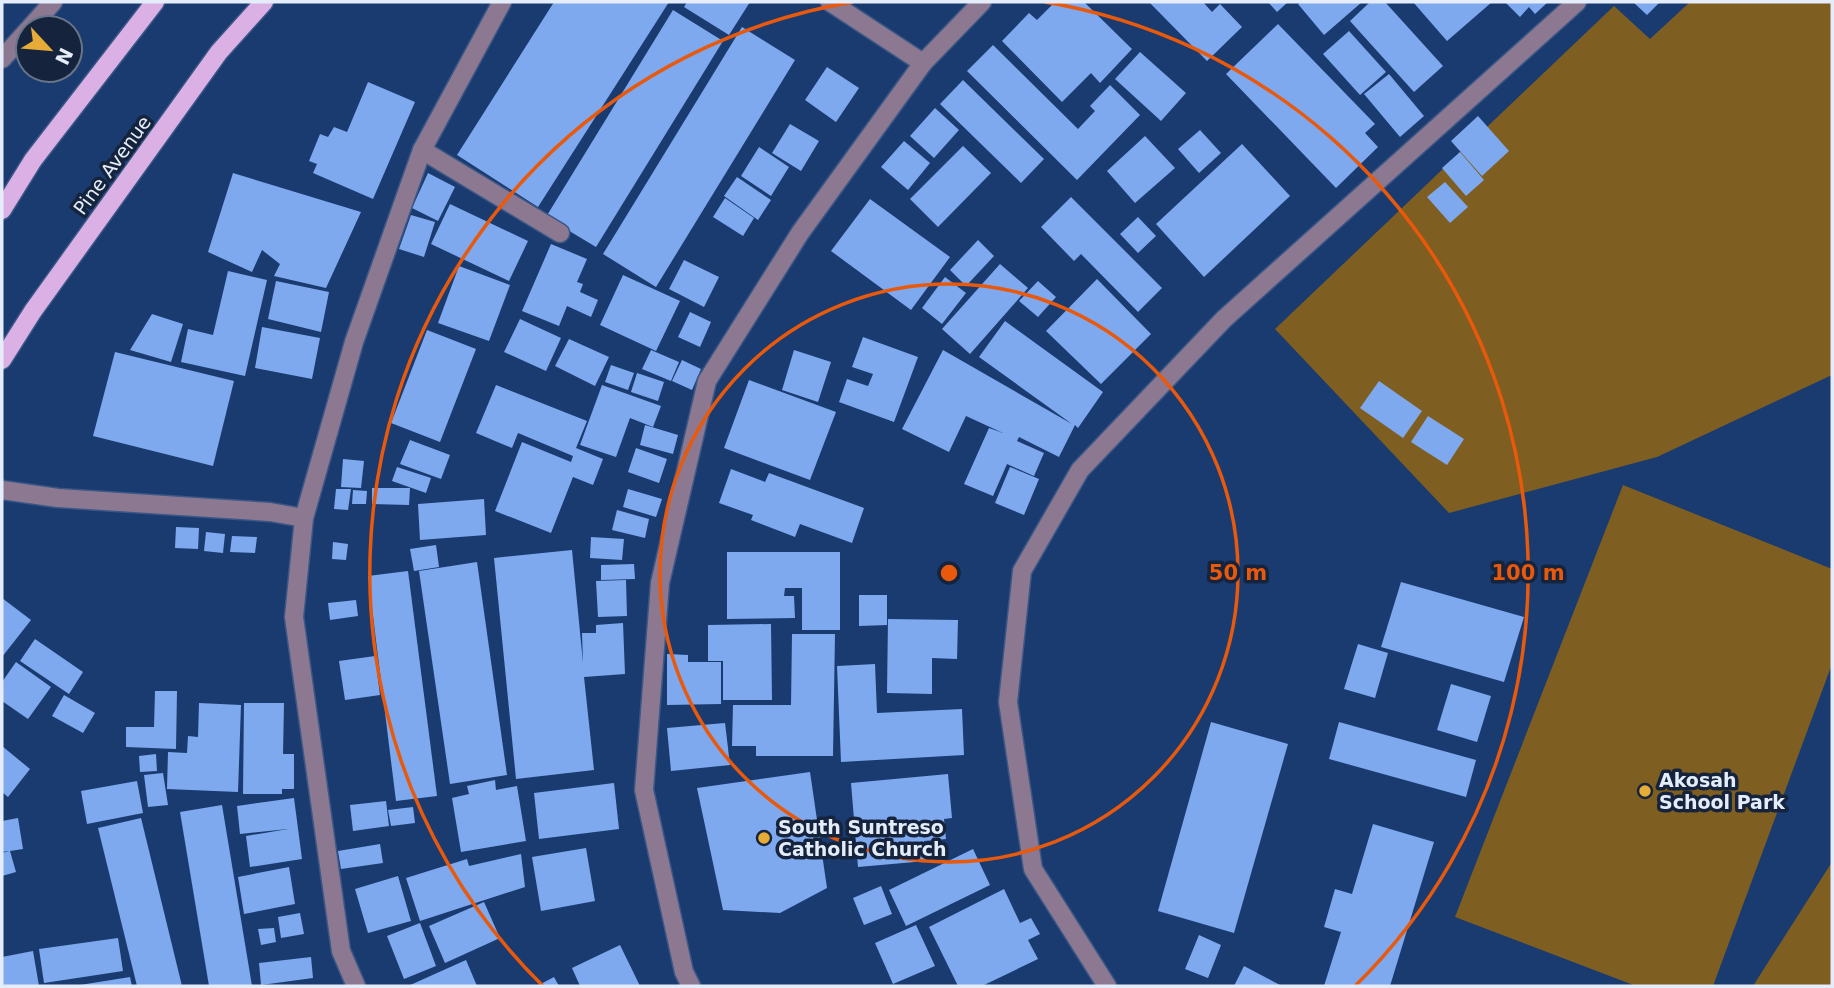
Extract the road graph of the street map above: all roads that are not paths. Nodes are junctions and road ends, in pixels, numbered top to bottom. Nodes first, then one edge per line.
1 (155, 2) edge
2 (264, 2) edge
3 (502, 2) edge
4 (830, 2) edge
5 (982, 2) edge
6 (1577, 2) edge
7 (14, 46) edge
8 (2, 59) edge
9 (923, 63) junction
10 (422, 150) junction
11 (2, 210) edge
12 (561, 233) dead end
13 (2, 360) edge
14 (2, 490) edge
15 (304, 518) junction
16 (356, 986) edge
17 (691, 986) edge
18 (1107, 986) edge

1 - 11 main road
2 - 13 main road, Pine Avenue
3 - 10 street
4 - 9 street
5 - 9 street
6 - 18 street
7 - 8 street
9 - 17 street
10 - 12 street
10 - 15 street
14 - 15 street
15 - 16 street

